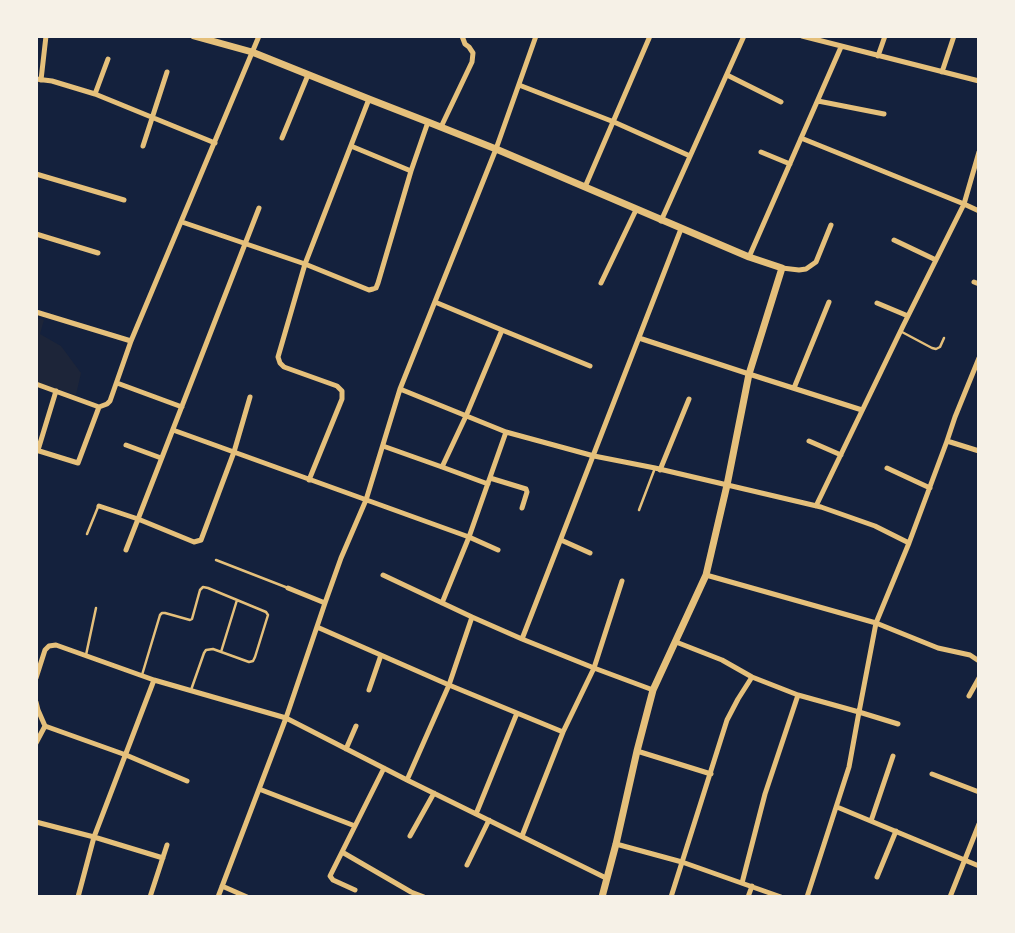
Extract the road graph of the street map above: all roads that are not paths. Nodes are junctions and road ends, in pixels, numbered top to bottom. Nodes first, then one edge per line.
1 (46, 36) edge
2 (194, 36) edge
3 (258, 36) edge
4 (462, 36) edge
5 (536, 36) edge
6 (744, 36) edge
7 (802, 36) edge
8 (885, 36) edge
9 (954, 36) edge
10 (649, 37) edge
11 (205, 38) edge
12 (811, 38) edge
13 (841, 47) junction
14 (252, 52) junction
15 (878, 56) junction
16 (108, 59) dead end
17 (167, 72) dead end
18 (942, 72) junction
19 (308, 75) junction
20 (727, 75) junction
21 (39, 79) edge
22 (979, 81) edge
23 (519, 85) junction
24 (95, 94) junction
25 (369, 99) junction
26 (818, 101) junction
27 (781, 102) dead end
28 (884, 114) dead end
29 (153, 117) junction
30 (428, 122) junction
31 (614, 122) junction
32 (441, 127) junction
33 (282, 138) dead end
34 (801, 138) junction
35 (215, 143) junction
36 (143, 146) dead end
37 (351, 146) junction
38 (496, 149) junction
39 (761, 152) dead end
40 (979, 152) edge
41 (690, 156) junction
42 (790, 164) junction
43 (411, 171) junction
44 (36, 174) edge
45 (585, 187) junction
46 (124, 200) dead end
47 (964, 204) junction
48 (259, 208) dead end
49 (636, 210) junction
50 (979, 211) edge
51 (661, 221) junction
52 (182, 222) junction
53 (831, 225) dead end
54 (682, 229) junction
55 (36, 234) edge
56 (894, 240) dead end
57 (245, 244) junction
58 (98, 253) dead end
59 (749, 258) junction
60 (936, 260) junction
61 (305, 264) junction
62 (782, 268) junction
63 (601, 283) dead end
64 (435, 302) junction
65 (829, 302) dead end
66 (877, 303) dead end
67 (36, 312) edge
68 (908, 316) junction
69 (502, 330) junction
70 (900, 331) junction
71 (639, 338) junction
72 (944, 338) dead end
73 (132, 341) junction
74 (979, 358) edge
75 (590, 366) dead end
76 (749, 374) junction
77 (117, 383) junction
78 (36, 384) edge
79 (794, 388) junction
80 (400, 389) junction
81 (56, 390) junction
82 (250, 397) dead end
83 (689, 399) dead end
84 (99, 407) junction
85 (182, 407) junction
86 (862, 410) junction
87 (466, 416) junction
88 (173, 430) junction
89 (506, 432) junction
90 (809, 441) dead end
91 (948, 441) junction
92 (126, 445) dead end
93 (383, 446) junction
94 (37, 450) edge
95 (979, 451) edge
96 (234, 452) junction
97 (841, 455) junction
98 (594, 456) junction
99 (162, 458) junction
100 (442, 467) junction
101 (887, 468) dead end
102 (657, 469) junction
103 (490, 478) junction
104 (309, 480) junction
105 (488, 484) junction
106 (727, 485) junction
107 (930, 488) junction
108 (366, 500) junction
109 (99, 506) joint
110 (816, 506) junction
111 (522, 508) dead end
112 (639, 510) dead end
113 (138, 519) junction
114 (87, 534) dead end
115 (469, 537) junction
116 (561, 540) junction
117 (910, 542) junction
118 (126, 550) dead end
119 (498, 550) dead end
120 (590, 553) dead end
121 (216, 560) dead end
122 (383, 575) dead end
123 (706, 575) junction
124 (622, 581) dead end
125 (288, 588) joint
126 (236, 600) junction
127 (325, 602) junction
128 (442, 603) junction
129 (96, 608) dead end
130 (472, 617) junction
131 (876, 623) junction
132 (317, 627) junction
133 (522, 639) junction
134 (676, 642) junction
135 (221, 652) junction
136 (86, 655) junction
137 (380, 655) junction
138 (979, 660) edge
139 (594, 668) junction
140 (142, 675) junction
141 (752, 677) junction
142 (36, 678) edge
143 (979, 678) edge
144 (154, 680) junction
145 (448, 685) junction
146 (191, 690) junction
147 (368, 690) dead end
148 (654, 690) junction
149 (798, 695) junction
150 (969, 696) dead end
151 (36, 702) edge
152 (859, 712) junction
153 (517, 714) junction
154 (286, 718) junction
155 (898, 724) dead end
156 (45, 726) junction
157 (356, 726) dead end
158 (563, 732) junction
159 (36, 742) edge
160 (346, 749) junction
161 (637, 751) junction
162 (126, 755) junction
163 (893, 756) dead end
164 (384, 768) junction
165 (711, 774) junction
166 (932, 774) dead end
167 (406, 780) junction
168 (187, 781) dead end
169 (259, 789) junction
170 (979, 792) edge
171 (434, 793) junction
172 (837, 807) junction
173 (476, 814) junction
174 (489, 820) junction
175 (36, 822) edge
176 (872, 822) junction
177 (979, 824) edge
178 (355, 826) junction
179 (896, 832) junction
180 (410, 836) dead end
181 (522, 836) junction
182 (94, 837) junction
183 (616, 844) junction
184 (167, 845) dead end
185 (342, 852) junction
186 (163, 858) junction
187 (965, 860) junction
188 (682, 862) junction
189 (468, 864) dead end
190 (979, 866) edge
191 (877, 877) dead end
192 (606, 878) junction
193 (742, 883) junction
194 (222, 886) junction
195 (752, 886) junction
196 (355, 890) dead end
197 (410, 894) edge
198 (78, 897) edge
199 (150, 897) edge
200 (218, 897) edge
201 (246, 897) edge
202 (424, 897) edge
203 (602, 897) edge
204 (671, 897) edge
205 (748, 897) edge
206 (781, 897) edge
207 (807, 897) edge
208 (950, 897) edge

1 - 21 street
2 - 11 street
3 - 14 street
4 - 32 street
5 - 23 street
6 - 20 street
7 - 12 street
8 - 15 street
9 - 18 street
10 - 31 street
11 - 14 street
12 - 13 street
13 - 15 street
13 - 26 street
14 - 19 street
14 - 35 street
15 - 18 street
16 - 24 street
17 - 29 street
18 - 22 street
19 - 25 street
19 - 33 street
20 - 27 street
20 - 41 street
21 - 24 street
23 - 31 street
23 - 38 street
24 - 29 street
25 - 30 street
25 - 37 street
26 - 28 street
26 - 34 street
29 - 35 street
29 - 36 street
30 - 32 street
30 - 43 street
31 - 41 street
31 - 45 street
32 - 38 street
34 - 42 street
34 - 47 street
35 - 52 street
37 - 43 street
37 - 61 street
38 - 45 street
38 - 64 street
39 - 42 street
40 - 47 street
41 - 51 street
42 - 59 street
43 - 61 street
44 - 46 street
45 - 49 street
47 - 50 street
47 - 60 street
48 - 57 street
49 - 51 street
49 - 63 street
51 - 54 street
52 - 57 street
52 - 73 street
53 - 62 street
54 - 59 street
54 - 71 street
55 - 58 street
56 - 60 street
57 - 61 street
57 - 85 street
59 - 62 street
60 - 68 street
61 - 104 street
62 - 76 street
64 - 69 street
64 - 80 street
65 - 79 street
66 - 68 street
67 - 73 street
68 - 70 street
69 - 75 street
69 - 87 street
70 - 72 lane
70 - 86 street
71 - 76 street
71 - 98 street
73 - 77 street
74 - 91 street
76 - 79 street
76 - 106 street
77 - 84 street
77 - 85 street
78 - 81 street
79 - 86 street
80 - 87 street
80 - 93 street
81 - 84 street
81 - 94 street
82 - 96 street
83 - 102 street
84 - 94 street
85 - 88 street
86 - 97 street
87 - 89 street
87 - 100 street
88 - 96 street
88 - 99 street
89 - 98 street
89 - 103 street
90 - 97 street
91 - 95 street
91 - 107 street
92 - 99 street
93 - 100 street
93 - 108 street
96 - 104 street
96 - 113 street
97 - 110 street
98 - 102 street
98 - 116 street
99 - 113 street
100 - 105 street
101 - 107 street
102 - 106 street
102 - 112 lane
103 - 105 street
103 - 111 street
104 - 108 street
105 - 115 street
106 - 110 street
106 - 123 street
107 - 117 street
108 - 115 street
108 - 127 street
109 - 113 street
109 - 114 lane
110 - 117 street
113 - 118 street
115 - 119 street
115 - 128 street
116 - 120 street
116 - 133 street
117 - 131 street
121 - 125 lane
122 - 128 street
123 - 131 street
123 - 134 street
124 - 139 street
125 - 127 street
126 - 135 lane
126 - 135 lane
126 - 140 lane
127 - 132 street
128 - 130 street
129 - 136 lane
130 - 133 street
130 - 145 street
131 - 138 street
131 - 152 street
132 - 137 street
132 - 154 street
133 - 139 street
134 - 141 street
134 - 148 street
135 - 146 lane
136 - 140 street
136 - 142 street
137 - 145 street
137 - 147 street
139 - 148 street
139 - 158 street
140 - 144 street
141 - 149 street
141 - 165 street
143 - 150 street
144 - 146 street
144 - 162 street
145 - 153 street
145 - 167 street
146 - 154 street
148 - 161 street
149 - 152 street
149 - 193 street
151 - 156 street
152 - 155 street
152 - 172 street
153 - 158 street
153 - 173 street
154 - 160 street
154 - 169 street
156 - 159 street
156 - 162 street
157 - 160 street
158 - 181 street
160 - 164 street
161 - 165 street
161 - 183 street
162 - 168 street
162 - 182 street
163 - 176 street
164 - 167 street
164 - 178 street
165 - 188 street
166 - 170 street
167 - 171 street
169 - 178 street
169 - 194 street
171 - 173 street
171 - 180 street
172 - 176 street
172 - 207 street
173 - 174 street
174 - 181 street
174 - 189 street
175 - 182 street
176 - 179 street
177 - 187 street
178 - 185 street
179 - 187 street
179 - 191 street
181 - 192 street
182 - 186 street
182 - 198 street
183 - 188 street
183 - 192 street
184 - 186 street
185 - 196 street
185 - 197 street
186 - 199 street
187 - 190 street
187 - 208 street
188 - 193 street
188 - 204 street
192 - 203 street
193 - 195 street
194 - 200 street
194 - 201 street
195 - 205 street
195 - 206 street
197 - 202 street

